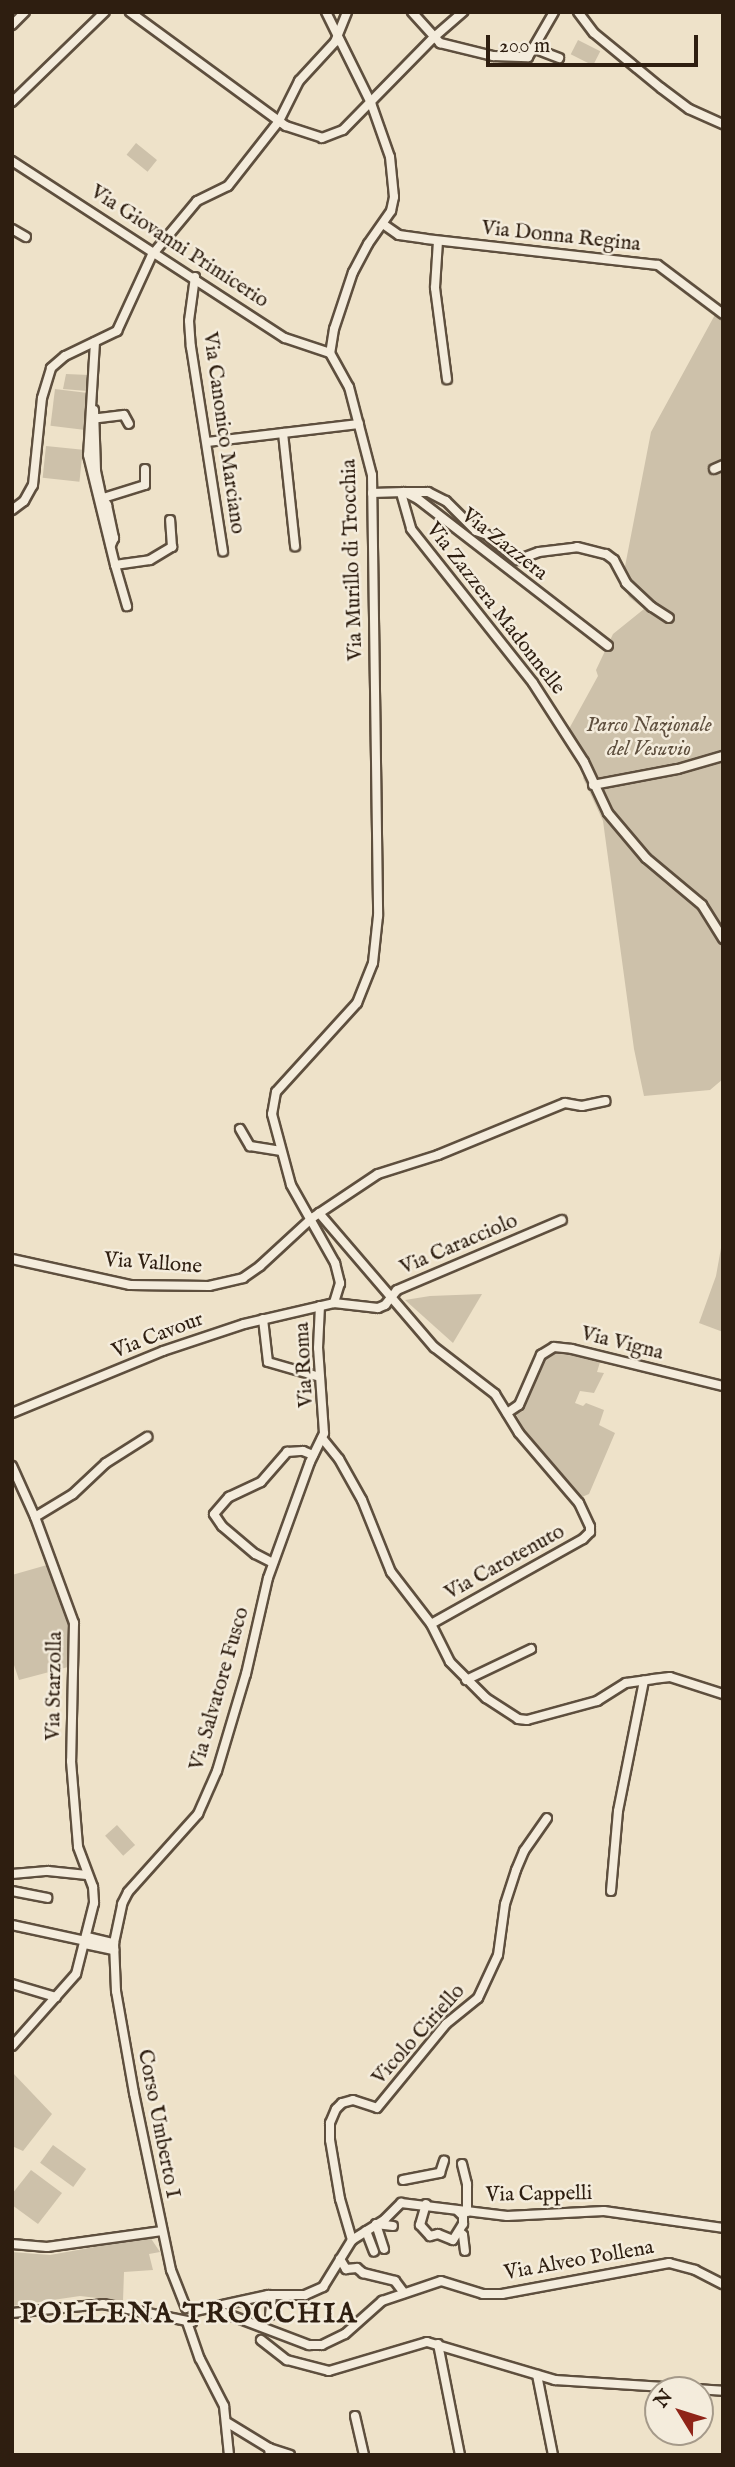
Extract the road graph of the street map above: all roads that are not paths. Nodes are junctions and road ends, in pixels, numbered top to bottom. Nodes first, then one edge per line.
1 (25, 12) edge
2 (105, 12) edge
3 (130, 12) edge
4 (326, 12) edge
5 (347, 12) edge
6 (412, 12) edge
7 (463, 12) edge
8 (554, 12) edge
9 (578, 12) edge
10 (12, 25) edge
11 (338, 33) junction
12 (433, 38) junction
13 (533, 48) junction
14 (558, 58) dead end
15 (12, 102) edge
16 (371, 103) junction
17 (279, 121) junction
18 (723, 124) edge
19 (12, 162) edge
20 (383, 224) junction
21 (12, 229) edge
22 (26, 237) dead end
23 (438, 241) junction
24 (155, 252) junction
25 (195, 277) junction
26 (723, 313) edge
27 (95, 342) junction
28 (330, 353) junction
29 (447, 379) dead end
30 (91, 419) junction
31 (129, 424) dead end
32 (359, 424) junction
33 (283, 433) junction
34 (207, 442) junction
35 (723, 464) edge
36 (713, 469) dead end
37 (145, 470) dead end
38 (402, 492) junction
39 (372, 493) junction
40 (100, 499) junction
41 (12, 510) edge
42 (170, 520) dead end
43 (295, 546) dead end
44 (223, 552) dead end
45 (115, 565) junction
46 (127, 606) dead end
47 (669, 618) dead end
48 (608, 646) dead end
49 (723, 756) edge
50 (593, 785) junction
51 (723, 939) edge
52 (605, 1101) dead end
53 (240, 1129) dead end
54 (281, 1152) junction
55 (316, 1216) junction
56 (562, 1220) dead end
57 (12, 1259) edge
58 (392, 1297) junction
59 (334, 1303) junction
60 (320, 1306) junction
61 (263, 1319) junction
62 (320, 1377) junction
63 (723, 1386) edge
64 (14, 1412) edge
65 (508, 1413) junction
66 (325, 1423) joint
67 (148, 1437) dead end
68 (322, 1438) junction
69 (313, 1455) junction
70 (12, 1466) edge
71 (35, 1517) junction
72 (273, 1563) junction
73 (431, 1625) junction
74 (531, 1649) dead end
75 (466, 1680) junction
76 (644, 1681) junction
77 (723, 1694) edge
78 (547, 1818) dead end
79 (12, 1874) edge
80 (87, 1875) junction
81 (12, 1891) edge
82 (611, 1891) dead end
83 (47, 1898) dead end
84 (12, 1924) edge
85 (86, 1940) junction
86 (114, 1947) junction
87 (12, 1984) edge
88 (56, 1997) junction
89 (12, 2046) edge
90 (444, 2161) dead end
91 (462, 2164) dead end
92 (403, 2180) dead end
93 (426, 2204) junction
94 (462, 2212) junction
95 (376, 2224) junction
96 (393, 2226) dead end
97 (723, 2228) edge
98 (162, 2231) junction
99 (366, 2231) junction
100 (460, 2232) junction
101 (352, 2240) junction
102 (12, 2244) edge
103 (384, 2249) dead end
104 (465, 2251) dead end
105 (374, 2252) dead end
106 (340, 2259) junction
107 (723, 2284) edge
108 (404, 2293) junction
109 (272, 2295) junction
110 (209, 2309) junction
111 (12, 2313) edge
112 (270, 2315) dead end
113 (190, 2316) junction
114 (261, 2340) dead end
115 (438, 2344) junction
116 (537, 2375) junction
117 (723, 2391) edge
118 (355, 2416) dead end
119 (228, 2423) junction
120 (269, 2451) edge
121 (229, 2455) edge
122 (290, 2455) edge
123 (364, 2455) edge
124 (460, 2455) edge
125 (553, 2455) edge

1 - 10 street
2 - 15 street
3 - 17 street
4 - 11 street
5 - 11 street
6 - 12 street
7 - 12 street
8 - 13 street
9 - 18 street
11 - 16 street
11 - 17 street
12 - 13 street
12 - 16 street
13 - 14 street
16 - 17 street
16 - 20 street
17 - 24 street
19 - 24 street, Via Giovanni Primicerio
20 - 23 street, Via Donna Regina
20 - 28 street
21 - 22 street
23 - 26 street, Via Donna Regina
23 - 29 street
24 - 25 street, Via Giovanni Primicerio
24 - 27 street
25 - 28 street, Via Giovanni Primicerio
25 - 34 street, Via Canonico Marciano
27 - 30 street
27 - 41 street
28 - 32 street, Via Murillo di Trocchia
30 - 31 street
30 - 40 street
32 - 33 street
32 - 39 street, Via Murillo di Trocchia
33 - 34 street
33 - 43 street
34 - 44 street, Via Canonico Marciano
35 - 36 street
37 - 40 street
38 - 39 street
38 - 47 street
38 - 48 street, Via Zazzera
38 - 50 street, Via Zazzera Madonnelle
39 - 54 street, Via Murillo di Trocchia
40 - 45 street
42 - 45 street
45 - 46 street
49 - 50 street
50 - 51 street, Via Zazzera Madonnelle
52 - 55 street, Via Vallone
53 - 54 street
54 - 55 street, Via Murillo di Trocchia
55 - 57 street, Via Vallone
55 - 58 street
55 - 59 street
56 - 58 street, Via Caracciolo
58 - 59 street, Via Caracciolo
58 - 65 street
59 - 60 street, Via Caracciolo
60 - 61 street, Via Cavour
60 - 62 street, Via Roma
61 - 62 street
61 - 64 street, Via Cavour
62 - 66 street, Via Roma
63 - 65 street, Via Vigna
65 - 73 street, Via Carotenuto
66 - 68 street, Via Salvatore Fusco
67 - 71 street
68 - 69 street, Via Salvatore Fusco
68 - 73 street
69 - 72 street, Via Salvatore Fusco
69 - 72 street
70 - 71 street, Via Starzolla
71 - 80 street, Via Starzolla
72 - 86 street, Via Salvatore Fusco
73 - 75 street
74 - 75 street
75 - 76 street
76 - 77 street
76 - 82 street
78 - 101 street, Vicolo Ciriello
79 - 80 street
80 - 85 street, Via Starzolla
81 - 83 street
84 - 85 street
85 - 86 street
85 - 88 street, Via Starzolla
86 - 98 street, Corso Umberto I
87 - 88 street
88 - 89 street, Via Starzolla
90 - 92 street
91 - 94 street
93 - 94 street, Via Cappelli
93 - 95 street, Via Cappelli
93 - 100 street
94 - 97 street, Via Cappelli
94 - 100 street
95 - 96 street
95 - 99 street, Via Cappelli
95 - 103 street
98 - 102 street
98 - 113 street, Corso Umberto I
99 - 101 street, Via Cappelli
99 - 105 street
100 - 104 street
101 - 106 street, Via Cappelli
106 - 108 street
106 - 109 street, Via Cappelli
107 - 108 street, Via Alveo Pollena
108 - 110 street, Via Alveo Pollena
109 - 110 street, Via Cappelli
109 - 112 street
110 - 113 street, Via Cappelli
111 - 113 street, Via Cappelli
113 - 119 street, Corso Umberto I
114 - 115 street
115 - 116 street
115 - 124 street
116 - 117 street
116 - 125 street
118 - 123 street
119 - 120 street
119 - 121 street, Corso Umberto I
120 - 122 street

